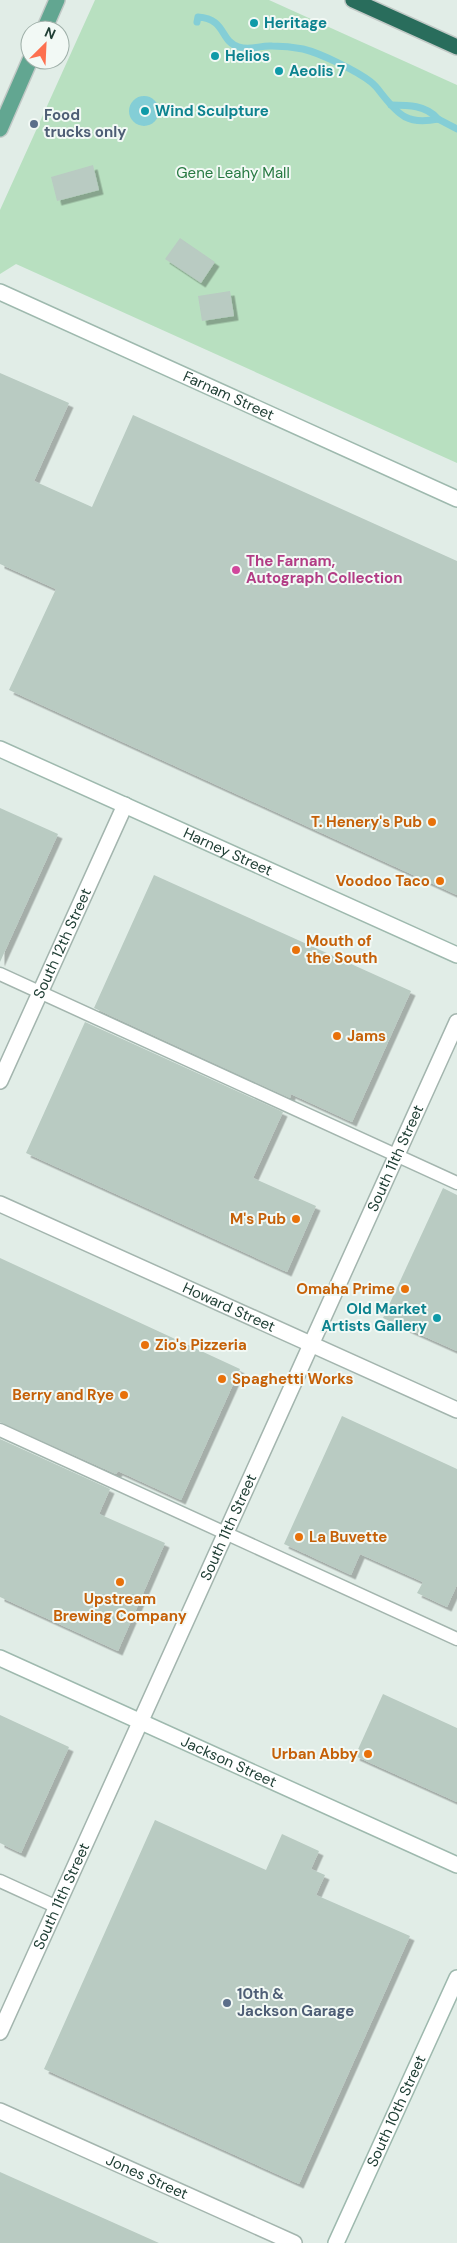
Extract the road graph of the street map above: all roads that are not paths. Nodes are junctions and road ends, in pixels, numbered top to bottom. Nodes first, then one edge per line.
1 (57, 0) edge
2 (353, 0) edge
3 (48, 20) edge
4 (457, 47) edge
5 (26, 70) edge
6 (0, 129) edge
7 (0, 292) edge
8 (457, 499) edge
9 (0, 749) edge
10 (125, 805) junction
11 (457, 955) edge
12 (0, 974) edge
13 (40, 992) junction
14 (457, 1022) edge
15 (0, 1081) edge
16 (397, 1155) junction
17 (457, 1183) edge
18 (0, 1204) edge
19 (311, 1345) junction
20 (457, 1410) edge
21 (0, 1430) edge
22 (226, 1534) junction
23 (457, 1639) edge
24 (0, 1658) edge
25 (140, 1722) junction
26 (457, 1865) edge
27 (0, 1881) edge
28 (57, 1907) junction
29 (457, 1978) edge
30 (0, 2032) edge
31 (0, 2111) edge
32 (294, 2243) edge
33 (336, 2243) edge

1 - 3 main road
2 - 4 highway
5 - 6 main road
7 - 8 street, Farnam Street
9 - 10 street, Harney Street
10 - 11 street, Harney Street
10 - 13 street, South 12th Street
12 - 13 lane
13 - 15 street, South 12th Street
13 - 16 lane
14 - 16 street, South 11th Street
16 - 17 lane
16 - 19 street, South 11th Street
18 - 19 street, Howard Street
19 - 20 street, Howard Street
19 - 22 street, South 11th Street
21 - 22 lane
22 - 23 lane
22 - 25 street, South 11th Street
24 - 25 street, Jackson Street
25 - 26 street, Jackson Street
25 - 28 street, South 11th Street
27 - 28 lane
28 - 30 street, South 11th Street
29 - 33 street, South 10th Street
31 - 32 street, Jones Street

